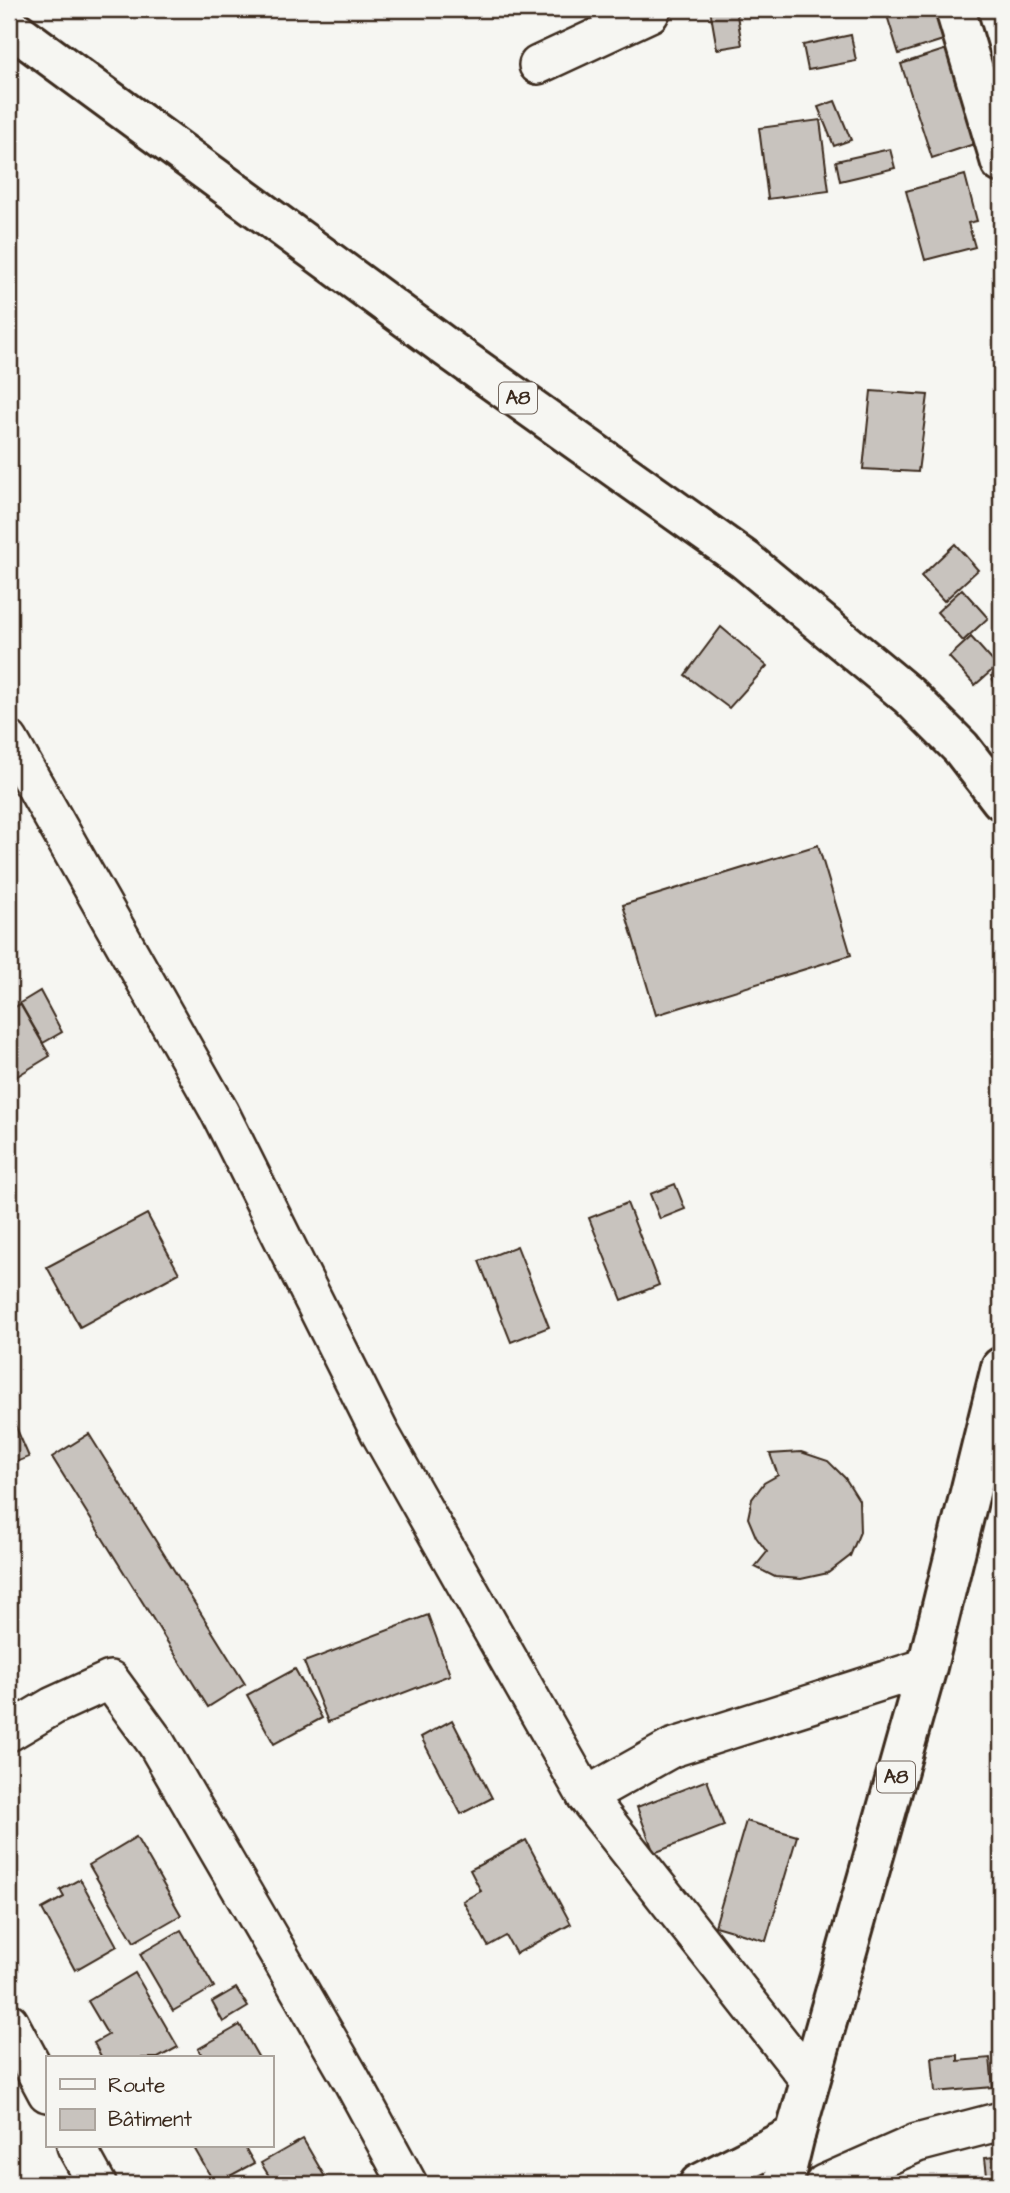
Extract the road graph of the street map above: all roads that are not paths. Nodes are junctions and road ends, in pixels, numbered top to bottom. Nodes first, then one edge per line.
1 (652, 9) edge
2 (955, 9) edge
3 (9, 26) edge
4 (538, 65) dead end
5 (991, 93) edge
6 (1001, 163) edge
7 (9, 740) edge
8 (1001, 800) edge
9 (1001, 1367) edge
10 (927, 1667) junction
11 (9, 1732) edge
12 (586, 1796) junction
13 (9, 2022) edge
14 (810, 2081) junction
15 (46, 2091) edge
16 (1001, 2121) edge
17 (795, 2135) junction
18 (77, 2148) edge
19 (97, 2184) edge
20 (408, 2184) edge
21 (699, 2184) edge
22 (783, 2184) edge
23 (824, 2184) edge

1 - 4 street
2 - 5 main road
3 - 8 main road, A8
5 - 6 main road
7 - 12 street
9 - 10 main road, A8
10 - 12 street
10 - 14 main road, A8
11 - 20 street
12 - 14 street
13 - 15 street
14 - 17 main road, A8
16 - 23 street
17 - 21 main road
17 - 22 main road, A8
18 - 19 street

